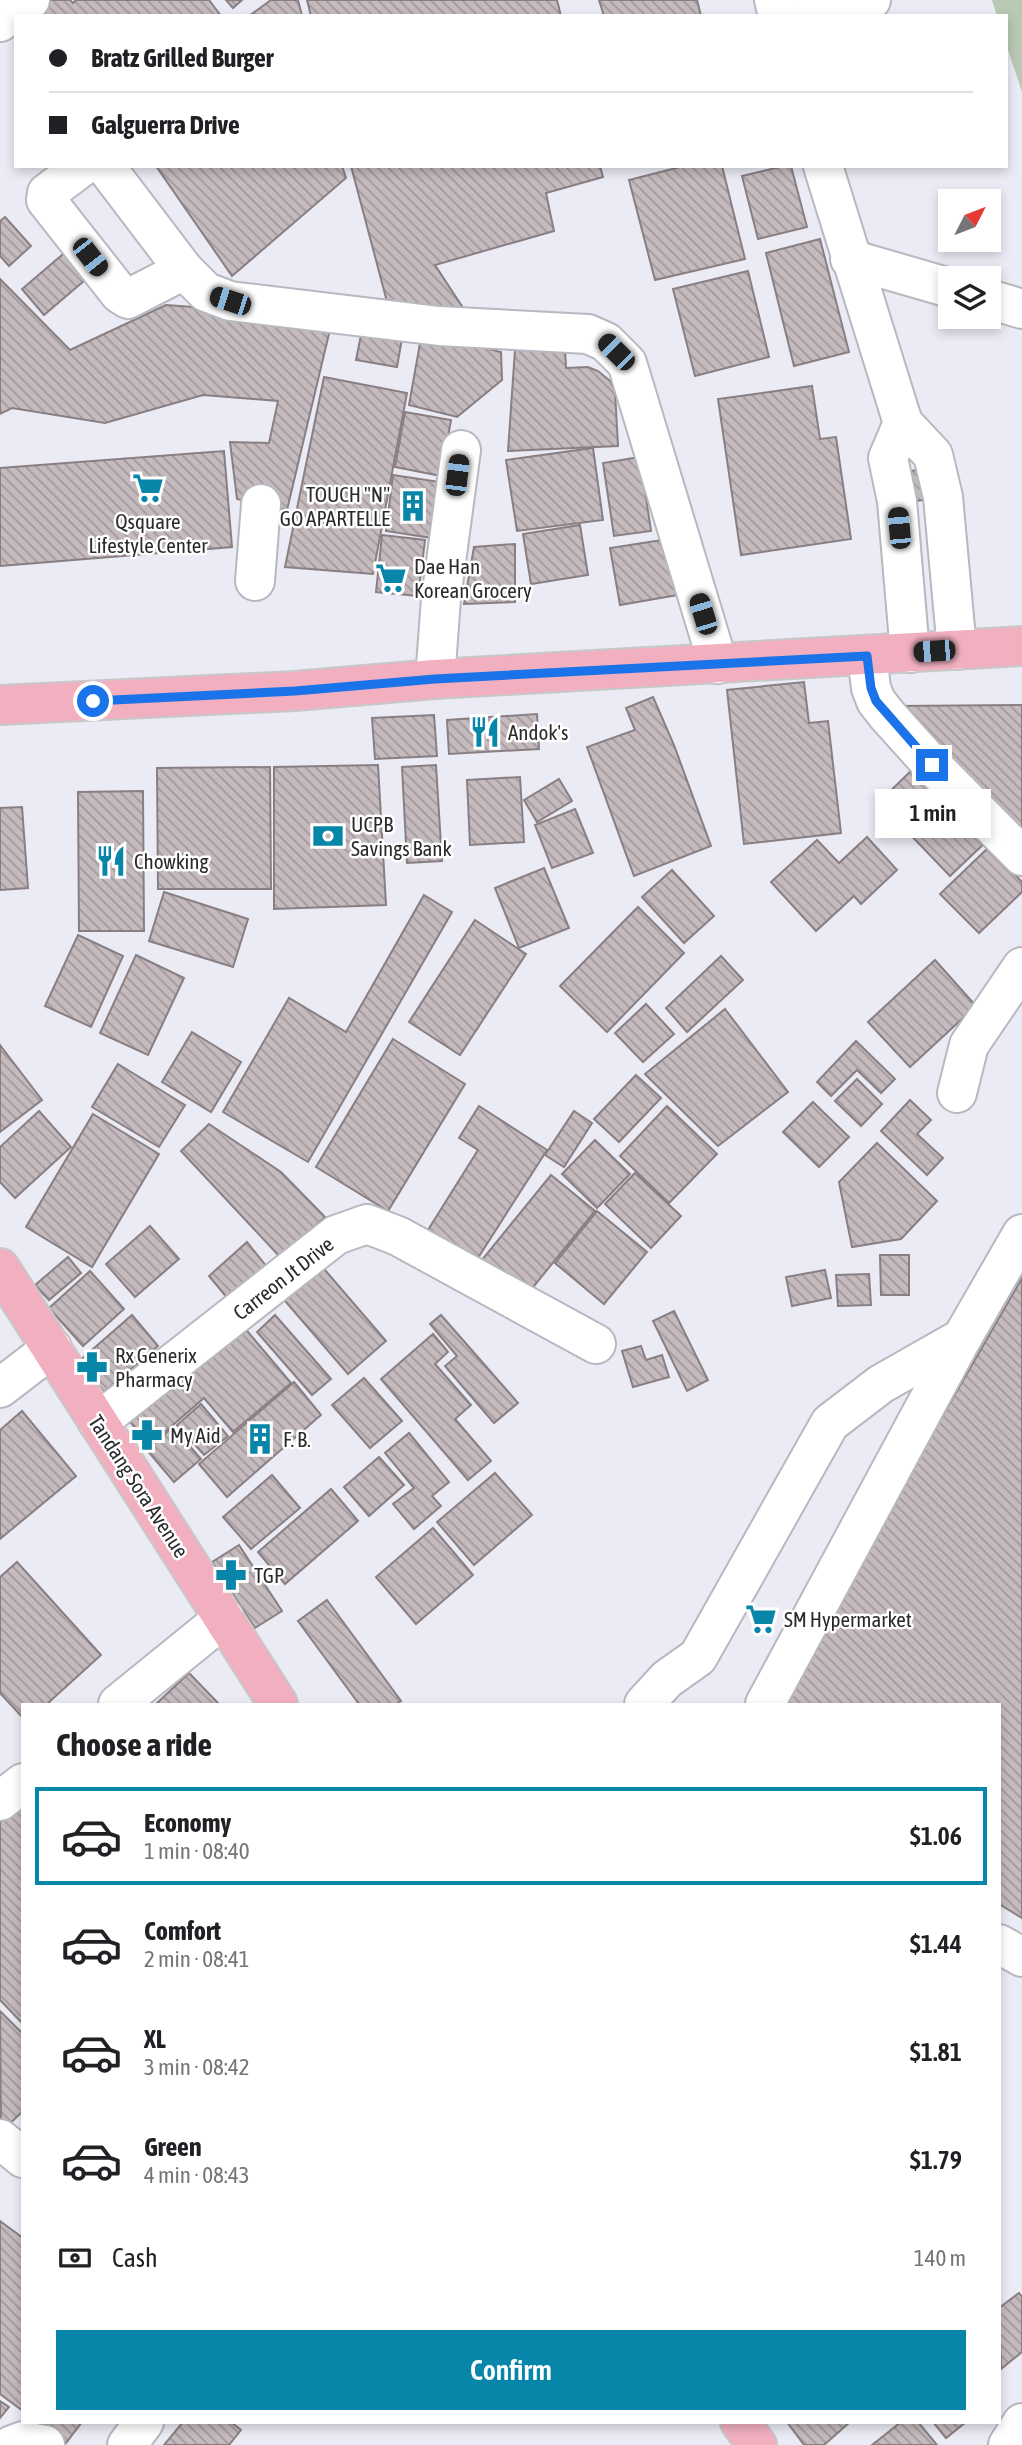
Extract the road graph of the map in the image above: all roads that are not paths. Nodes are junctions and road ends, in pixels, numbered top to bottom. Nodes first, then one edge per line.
1 (871, 0) edge
2 (813, 14) edge
3 (80, 168) edge
4 (107, 168) edge
5 (823, 168) edge
6 (850, 259) junction
7 (184, 270) junction
8 (938, 285) edge
9 (1001, 303) edge
10 (1022, 309) edge
11 (903, 423) junction
12 (461, 450) dead end
13 (261, 504) dead end
14 (255, 581) dead end
15 (1022, 646) edge
16 (957, 650) junction
17 (910, 653) junction
18 (867, 656) junction
19 (718, 664) junction
20 (435, 679) junction
21 (0, 705) edge
22 (1022, 856) edge
23 (1022, 967) edge
24 (957, 1093) dead end
25 (1022, 1234) edge
26 (0, 1268) edge
27 (961, 1338) junction
28 (596, 1344) dead end
29 (52, 1348) junction
30 (0, 1388) edge
31 (98, 1422) junction
32 (224, 1618) junction
33 (119, 1703) edge
34 (277, 1703) edge
35 (645, 1703) edge
36 (766, 1703) edge
37 (21, 1785) edge
38 (0, 1801) edge
39 (1001, 1945) edge
40 (1022, 1957) edge
41 (0, 2139) edge
42 (21, 2156) edge
43 (1022, 2423) edge
44 (143, 2424) edge
45 (741, 2424) edge
46 (12, 2445) edge
47 (45, 2445) edge
48 (127, 2445) edge
49 (757, 2445) edge
50 (1008, 2445) edge

1 - 2 street
3 - 7 street
4 - 7 street
5 - 6 street
6 - 8 street
6 - 11 street
7 - 19 street
9 - 10 street
11 - 16 street
11 - 17 street
12 - 20 street
13 - 14 street
15 - 16 main road
16 - 17 main road
17 - 18 main road
18 - 19 main road
18 - 22 street
19 - 20 main road
20 - 21 main road
23 - 24 street
25 - 27 street
26 - 29 main road, Tandang Sora Avenue
27 - 35 street
27 - 36 street
28 - 31 street, Carreon Jt Drive
29 - 30 street
29 - 31 main road, Tandang Sora Avenue
31 - 32 main road, Tandang Sora Avenue
32 - 33 street
32 - 34 main road, Tandang Sora Avenue
37 - 38 street
39 - 40 street
41 - 42 street
43 - 50 street
44 - 48 street
45 - 49 main road
46 - 47 street

